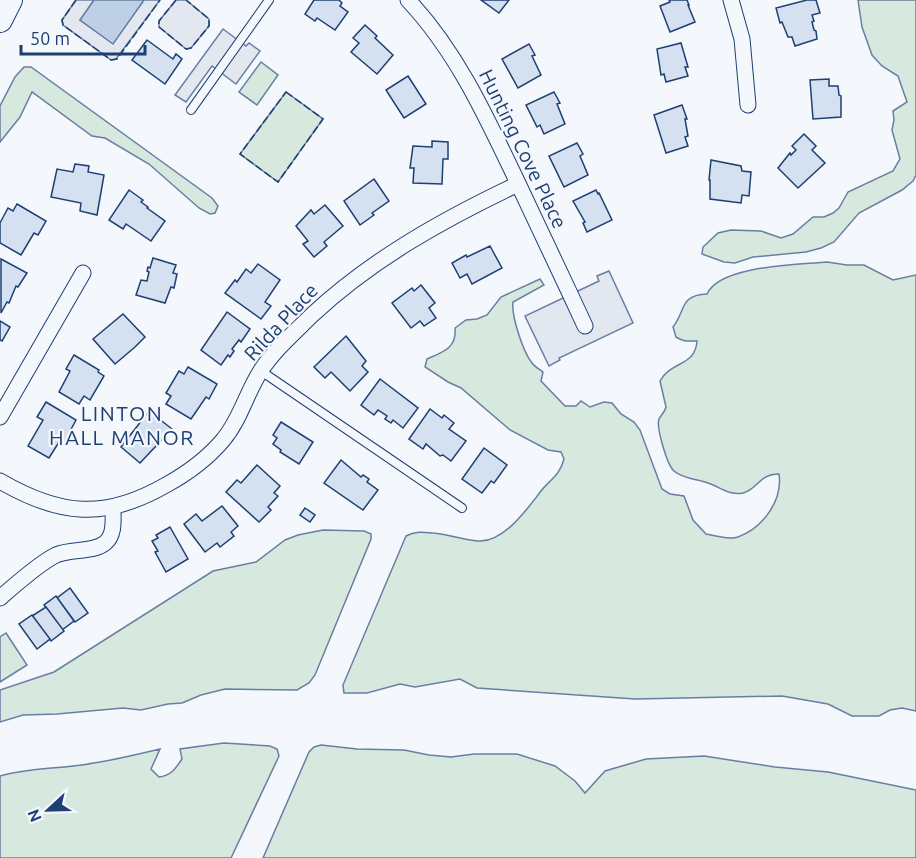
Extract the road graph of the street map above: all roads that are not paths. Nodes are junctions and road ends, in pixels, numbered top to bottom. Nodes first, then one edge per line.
1 (10, 0) edge
2 (269, 0) edge
3 (731, 0) edge
4 (412, 1) edge
5 (0, 20) edge
6 (748, 105) dead end
7 (191, 110) dead end
8 (518, 184) junction
9 (83, 273) dead end
10 (585, 326) dead end
11 (261, 371) junction
12 (0, 417) edge
13 (0, 481) edge
14 (113, 508) junction
15 (462, 508) dead end
16 (0, 598) edge

1 - 5 main road
2 - 7 lane
3 - 6 street
4 - 8 street, Hunting Cove Place
8 - 10 street, Hunting Cove Place
8 - 11 street, Rilda Place
9 - 12 street
11 - 14 street, Rilda Place
11 - 15 lane
13 - 14 street, Rilda Place
14 - 16 street

